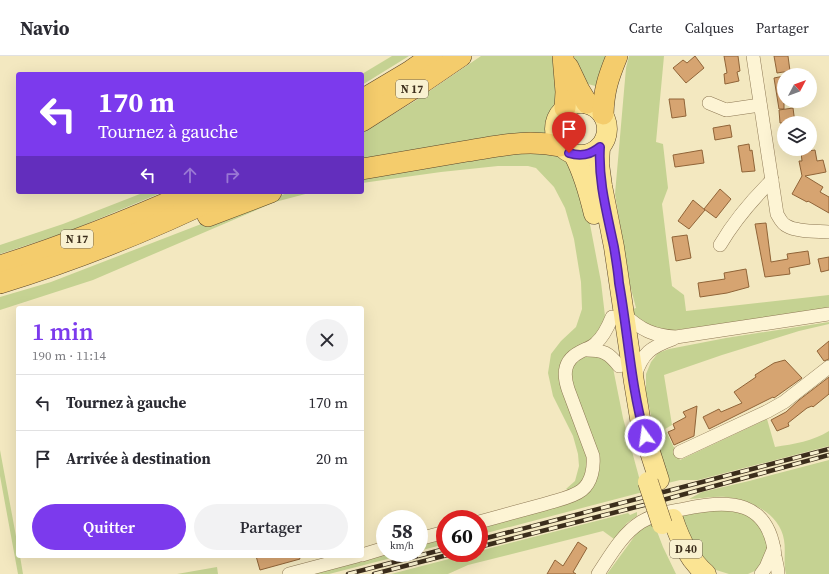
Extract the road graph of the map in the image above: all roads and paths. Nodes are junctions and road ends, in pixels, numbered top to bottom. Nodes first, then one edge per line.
1 (432, 56) edge
2 (461, 56) edge
3 (617, 56) edge
4 (753, 56) edge
5 (564, 58) edge
6 (364, 99) edge
7 (709, 103) dead end
8 (760, 105) junction
9 (565, 108) junction
10 (595, 109) junction
11 (364, 120) edge
12 (600, 147) junction
13 (567, 151) junction
14 (364, 170) edge
15 (772, 180) junction
16 (187, 194) edge
17 (224, 194) edge
18 (265, 194) edge
19 (829, 232) edge
20 (720, 245) dead end
21 (96, 249) junction
22 (0, 266) edge
23 (0, 283) edge
24 (829, 314) edge
25 (618, 316) junction
26 (676, 337) junction
27 (587, 350) junction
28 (619, 366) junction
29 (829, 367) edge
30 (634, 382) junction
31 (680, 452) dead end
32 (653, 481) junction
33 (488, 519) edge
34 (667, 522) junction
35 (774, 546) junction
36 (376, 551) edge
37 (364, 554) edge
38 (349, 558) edge
39 (289, 574) edge
40 (598, 574) edge
41 (685, 574) edge
42 (706, 574) edge
43 (761, 574) edge
44 (778, 574) edge

1 - 6 highway, N 17
2 - 11 highway, N 17
3 - 10 highway
4 - 8 street
5 - 9 highway
5 - 10 highway
7 - 8 street
8 - 15 street
9 - 10 main road
9 - 13 main road
10 - 12 main road
12 - 13 main road
12 - 25 main road, D 40
13 - 14 highway
13 - 25 main road, D 40
15 - 19 street
15 - 20 street
16 - 22 highway, N 17
17 - 21 highway, N 17
18 - 21 highway
21 - 23 highway, N 17
24 - 26 street
25 - 26 street
25 - 27 street
25 - 28 main road, D 40
25 - 30 main road, D 40
26 - 30 street
27 - 28 street
27 - 33 street
28 - 32 main road, D 40
29 - 31 street
30 - 32 main road, D 40
32 - 34 main road, D 40
34 - 41 main road, D 40
34 - 42 main road, D 40
35 - 40 street
35 - 43 street
35 - 44 street
36 - 37 street
38 - 39 street

